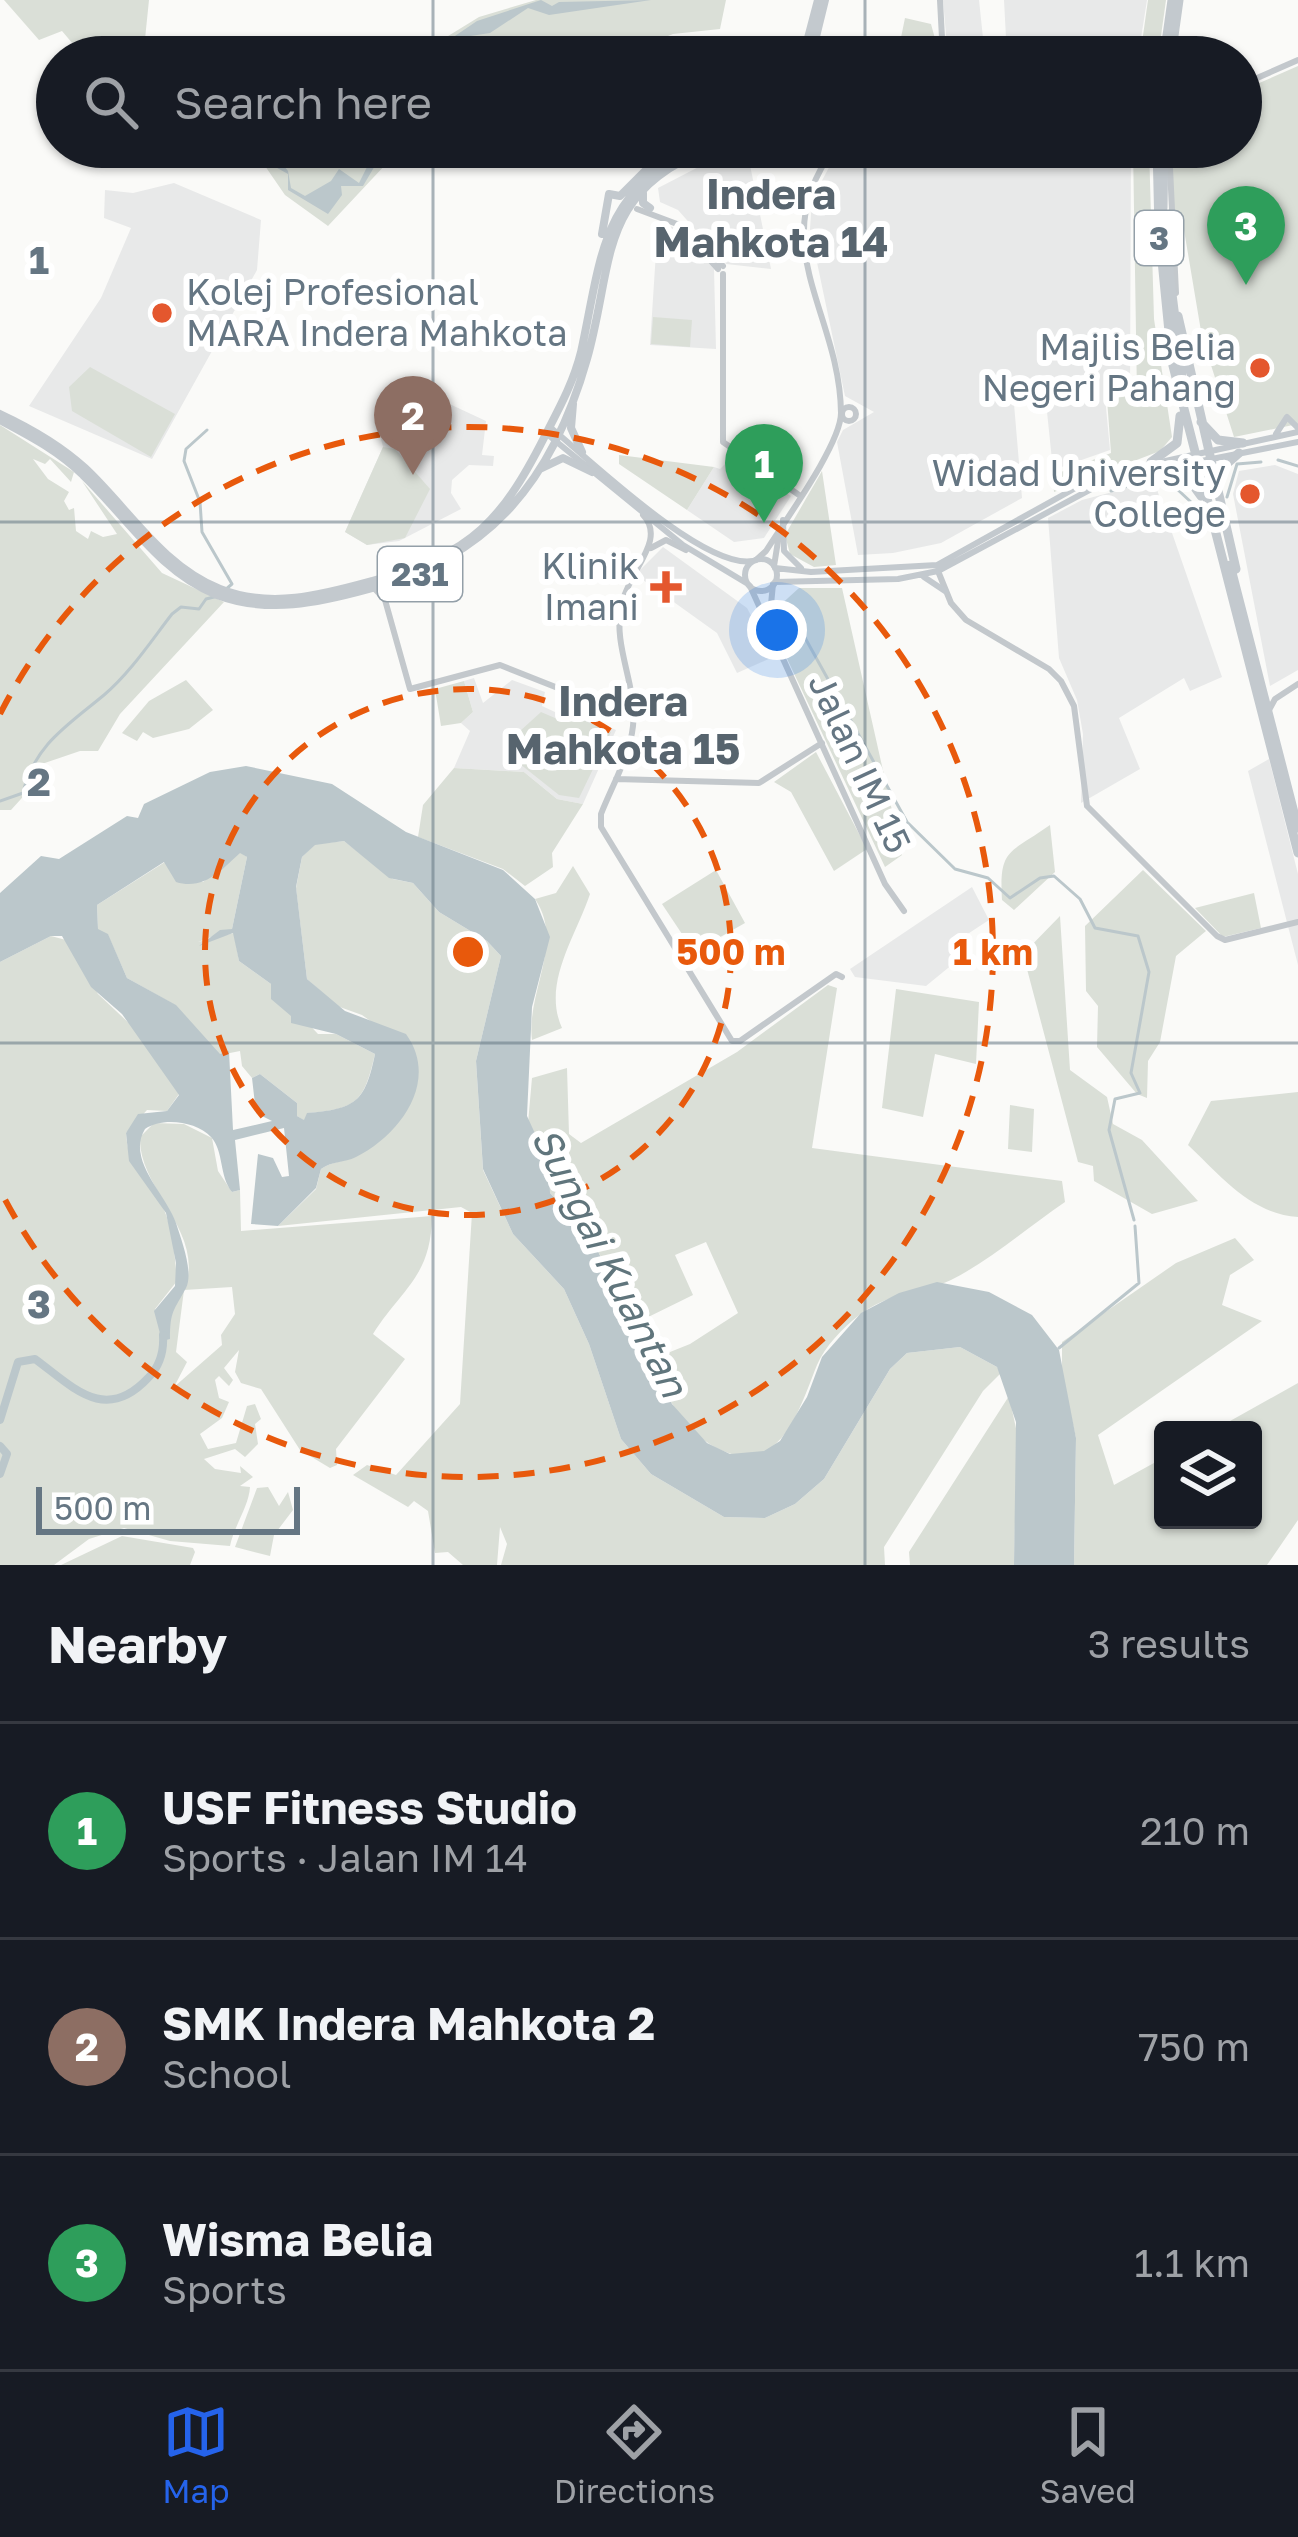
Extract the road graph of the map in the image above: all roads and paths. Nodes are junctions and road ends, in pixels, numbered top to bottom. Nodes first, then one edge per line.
1 (821, 0) edge
2 (940, 0) edge
3 (1176, 0) edge
4 (812, 36) edge
5 (943, 36) edge
6 (1171, 36) edge
7 (1298, 61) edge
8 (1262, 76) edge
9 (664, 168) edge
10 (668, 168) edge
11 (822, 168) edge
12 (1162, 168) edge
13 (1164, 168) edge
14 (1165, 168) edge
15 (656, 174) junction
16 (637, 208) joint
17 (650, 208) joint
18 (622, 218) junction
19 (1159, 230) junction
20 (1167, 245) junction
21 (600, 249) junction
22 (720, 270) junction
23 (1175, 302) junction
24 (1170, 328) junction
25 (837, 387) junction
26 (573, 397) junction
27 (851, 407) junction
28 (841, 413) junction
29 (1180, 416) junction
30 (0, 417) edge
31 (1198, 418) junction
32 (852, 420) junction
33 (552, 433) junction
34 (835, 434) junction
35 (1202, 435) junction
36 (1297, 435) edge
37 (1274, 436) junction
38 (1186, 438) junction
39 (1241, 448) junction
40 (582, 452) junction
41 (1191, 458) junction
42 (1209, 460) junction
43 (1151, 462) junction
44 (1163, 468) junction
45 (592, 472) junction
46 (534, 475) junction
47 (1196, 477) junction
48 (799, 495) junction
49 (1201, 496) junction
50 (1219, 500) junction
51 (636, 508) junction
52 (782, 523) junction
53 (645, 554) junction
54 (706, 558) junction
55 (754, 561) junction
56 (953, 565) junction
57 (774, 567) junction
58 (922, 567) junction
59 (938, 571) junction
60 (812, 572) junction
61 (918, 576) junction
62 (393, 583) junction
63 (774, 583) junction
64 (749, 585) junction
65 (374, 588) junction
66 (945, 591) junction
67 (230, 595) junction
68 (385, 600) junction
69 (770, 634) junction
70 (1249, 650) junction
71 (1298, 684) edge
72 (630, 685) junction
73 (1261, 686) junction
74 (1280, 694) junction
75 (610, 709) junction
76 (633, 710) junction
77 (1268, 714) junction
78 (629, 742) junction
79 (822, 742) junction
80 (615, 779) junction
81 (1298, 828) edge
82 (1298, 853) edge
83 (904, 911) dead end
84 (1298, 922) edge
85 (839, 976) dead end

1 - 4 main road
2 - 5 street
3 - 6 highway
7 - 8 street
9 - 15 main road, 231
10 - 15 main road, 231
11 - 25 street
12 - 19 highway, 3
13 - 20 highway, 3
14 - 23 street
15 - 17 main road
15 - 18 main road, 231
15 - 21 main road, 231
15 - 21 main road
16 - 18 main road
16 - 22 street
17 - 22 street
18 - 26 main road, 231
19 - 24 highway, 3
19 - 29 highway
20 - 23 highway
20 - 24 highway, 3
21 - 33 main road, 231
22 - 48 street
23 - 31 highway
24 - 70 highway, 3
25 - 27 street
25 - 28 street
26 - 33 main road, 231
26 - 40 main road
27 - 28 street
27 - 32 street
28 - 32 street
28 - 34 street
29 - 38 highway
29 - 43 highway
30 - 67 main road, 231
31 - 35 highway
31 - 39 highway
32 - 34 street
33 - 40 main road
33 - 45 main road
33 - 46 main road, 231
33 - 67 main road, 231
34 - 48 street
35 - 38 highway
35 - 42 highway
36 - 37 main road
36 - 37 main road
36 - 39 main road
37 - 39 main road
38 - 41 highway
39 - 42 main road
39 - 50 highway
40 - 55 main road
41 - 42 main road
41 - 43 main road
41 - 44 main road
41 - 47 highway
42 - 47 highway
42 - 50 highway
43 - 58 main road
44 - 49 highway
44 - 56 main road
45 - 46 main road
45 - 51 main road
46 - 62 main road, 231
47 - 49 highway
48 - 52 street
49 - 70 highway
50 - 70 highway
51 - 53 street
51 - 54 main road
52 - 55 street
52 - 57 street
52 - 60 main road
53 - 54 street
53 - 72 street
54 - 64 main road
55 - 57 main road
55 - 64 main road
56 - 59 main road
56 - 66 main road
57 - 60 main road
57 - 63 main road
58 - 59 main road
58 - 60 main road
59 - 61 main road
59 - 66 street
61 - 63 main road
61 - 66 main road
62 - 65 main road, 231
62 - 68 street
63 - 64 main road
63 - 69 street, Jalan IM 15
64 - 69 street, Jalan IM 15
65 - 67 main road, 231
65 - 68 street
66 - 84 street
68 - 75 street
69 - 79 street, Jalan IM 15
70 - 73 highway, 3
70 - 82 highway, 3
71 - 74 street
72 - 75 street
72 - 76 street
73 - 74 street
73 - 77 highway, 3
74 - 77 street
75 - 76 street
75 - 78 street
76 - 78 street
77 - 81 highway, 3
78 - 80 street
79 - 80 street
79 - 83 street, Jalan IM 15
80 - 85 street

